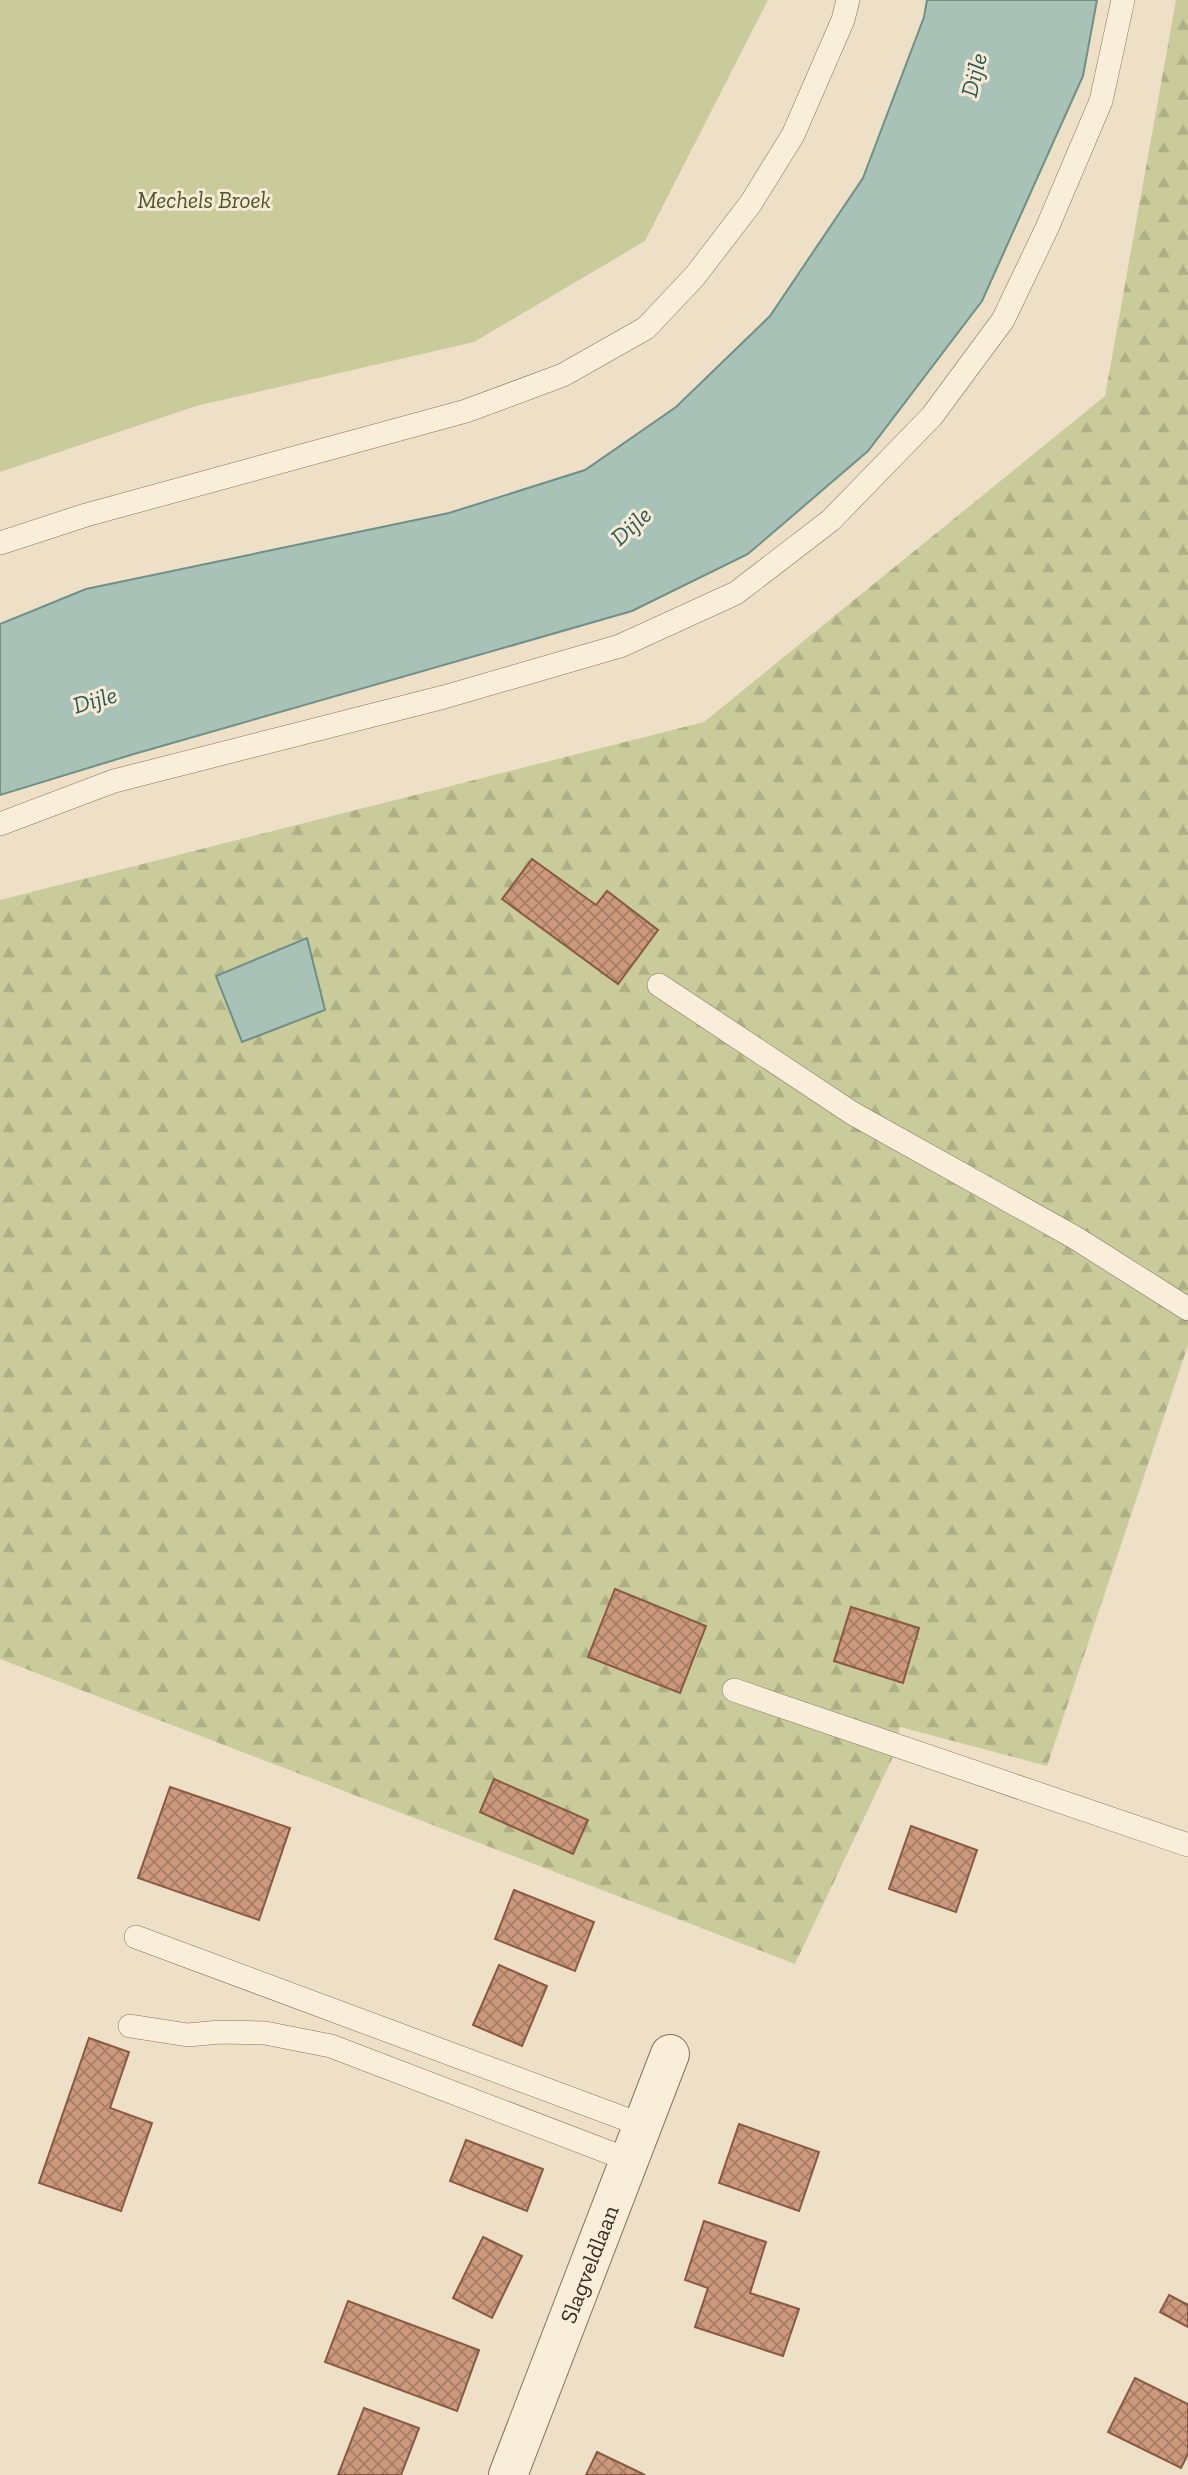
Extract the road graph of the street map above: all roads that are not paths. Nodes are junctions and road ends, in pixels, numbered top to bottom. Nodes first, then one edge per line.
1 (848, 0) edge
2 (1123, 0) edge
3 (0, 543) edge
4 (0, 824) edge
5 (659, 985) dead end
6 (1188, 1309) edge
7 (734, 1690) dead end
8 (1188, 1844) edge
9 (136, 1937) dead end
10 (130, 2026) dead end
11 (670, 2054) dead end
12 (635, 2143) junction
13 (508, 2475) edge

1 - 3 lane
2 - 4 lane
5 - 6 lane
7 - 8 lane
9 - 12 lane
10 - 12 lane
11 - 12 street, Slagveldlaan
12 - 13 street, Slagveldlaan

